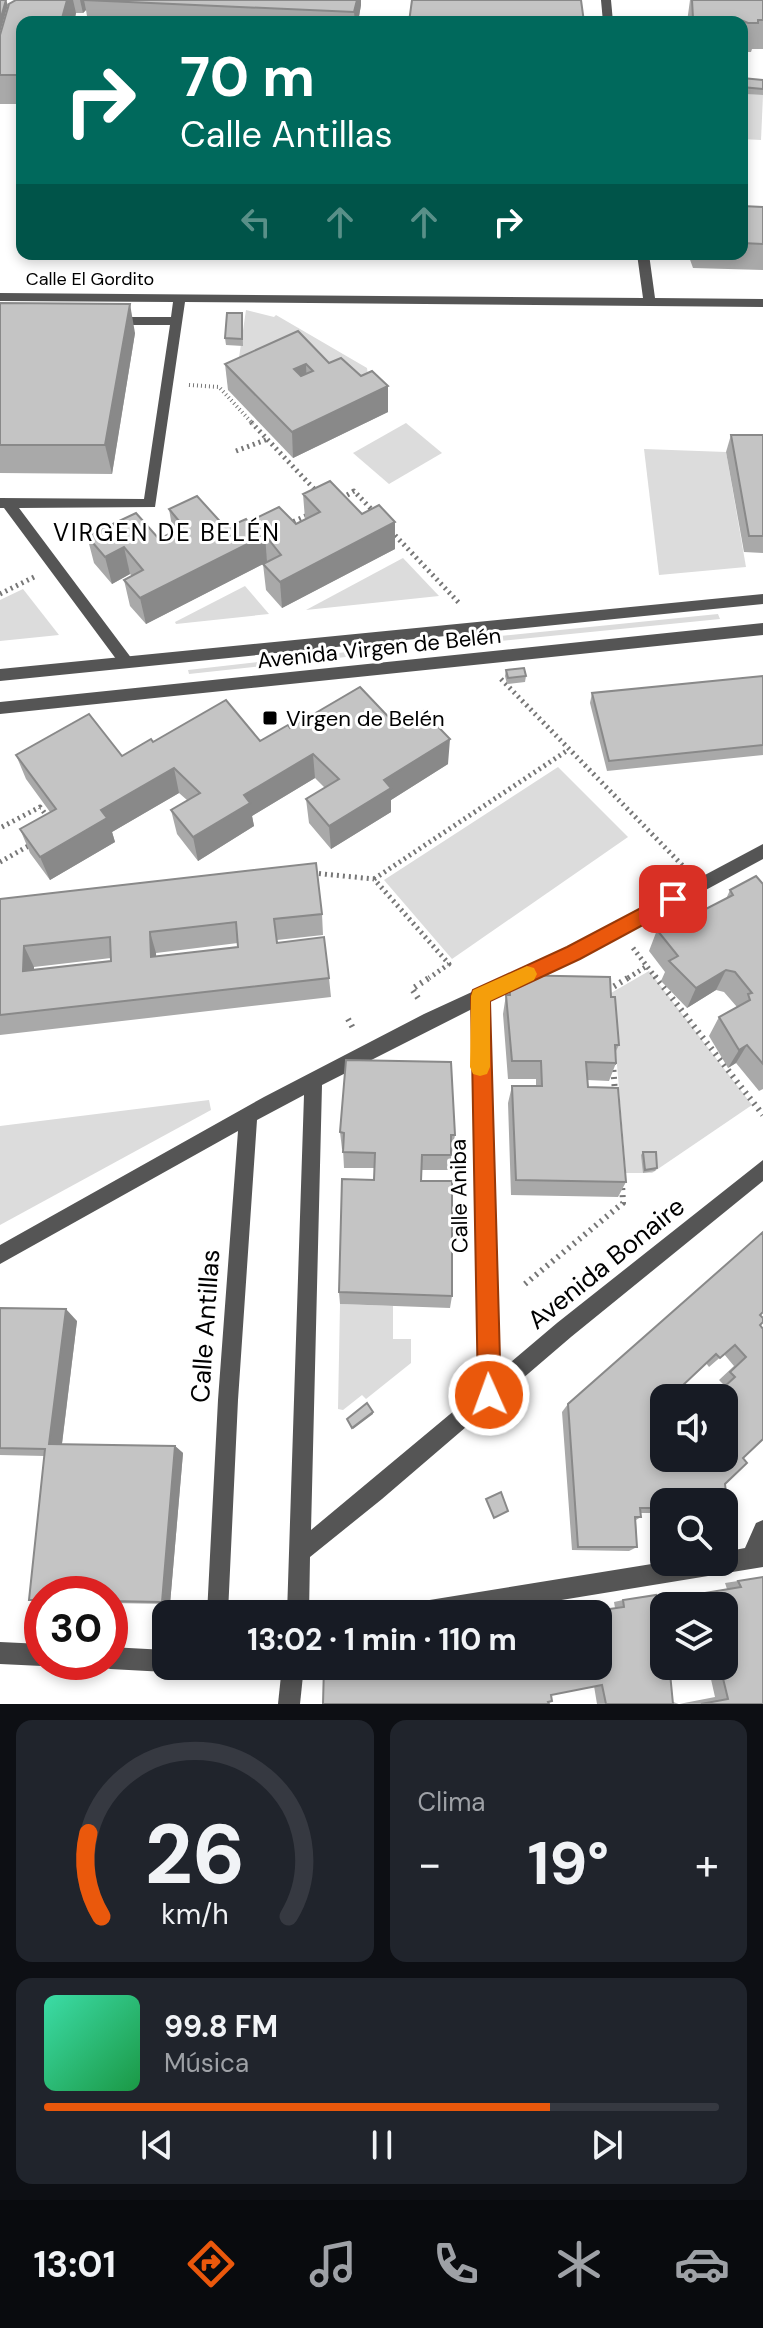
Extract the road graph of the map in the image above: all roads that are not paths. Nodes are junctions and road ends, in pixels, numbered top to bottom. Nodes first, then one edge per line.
1 (644, 260) edge
2 (0, 297) edge
3 (180, 297) junction
4 (650, 303) junction
5 (763, 303) edge
6 (106, 321) edge
7 (177, 321) junction
8 (4, 503) edge
9 (763, 599) edge
10 (763, 629) edge
11 (127, 663) junction
12 (0, 675) edge
13 (0, 708) edge
14 (762, 855) edge
15 (480, 996) junction
16 (313, 1081) junction
17 (248, 1116) junction
18 (763, 1169) edge
19 (0, 1255) edge
20 (489, 1395) junction
21 (763, 1530) edge
22 (300, 1552) junction
23 (758, 1557) edge
24 (218, 1600) edge
25 (298, 1600) edge
26 (496, 1600) edge
27 (0, 1653) edge
28 (24, 1654) edge
29 (128, 1659) edge
30 (152, 1660) edge
31 (292, 1680) edge
32 (289, 1704) edge

1 - 4 street
2 - 3 street, Calle El Gordito
3 - 4 street, Calle El Gordito
3 - 7 street
4 - 5 street, Calle El Gordito
6 - 7 street, Calle El Gordito
7 - 8 street
8 - 11 street
9 - 11 street, Avenida Virgen de Belén
10 - 13 street, Avenida Virgen de Belén
11 - 12 street, Avenida Virgen de Belén
14 - 15 street
15 - 16 street
15 - 20 street, Calle Aniba
16 - 17 street
16 - 22 street
17 - 19 street
17 - 24 street, Calle Antillas
18 - 20 street, Avenida Bonaire
20 - 22 street, Avenida Bonaire
21 - 23 street
22 - 25 street
23 - 26 street
27 - 28 street
29 - 30 street
31 - 32 street

